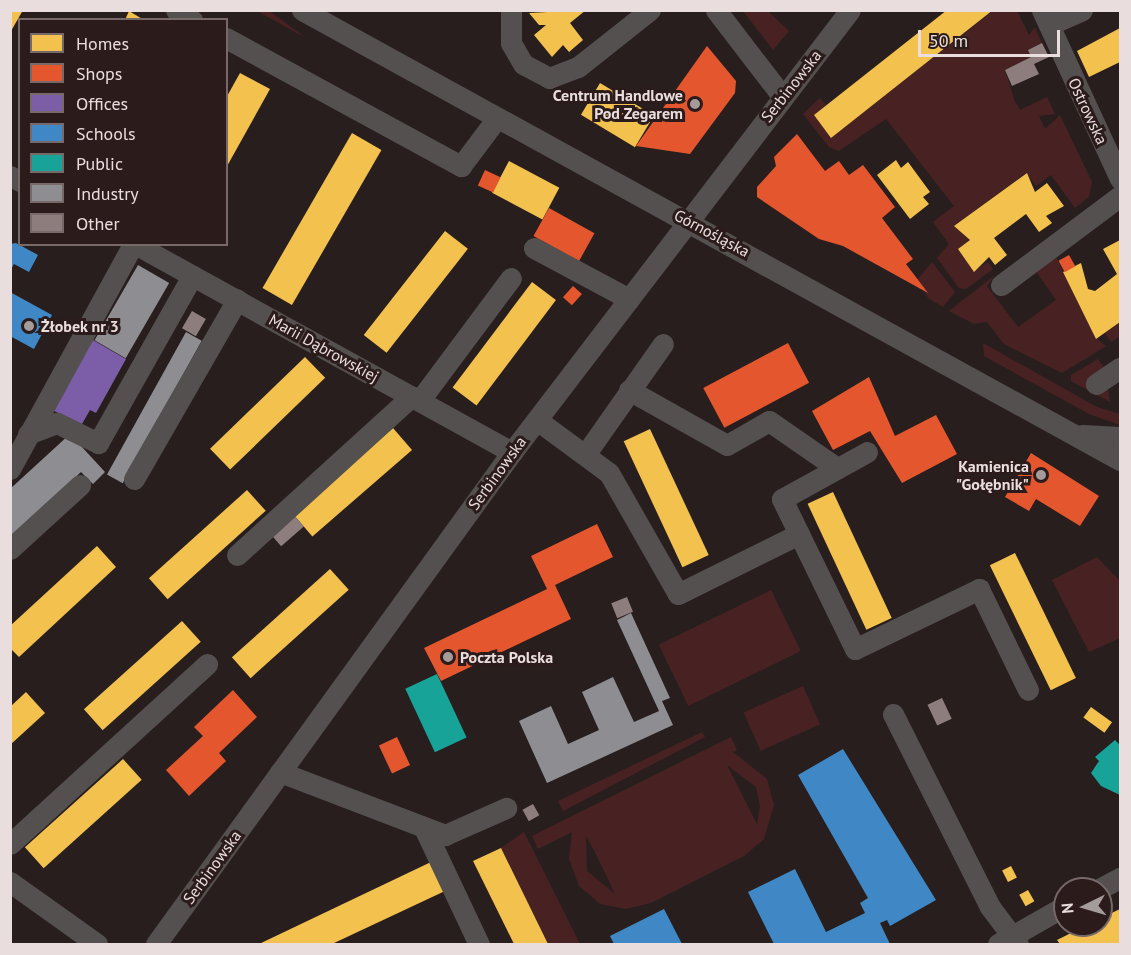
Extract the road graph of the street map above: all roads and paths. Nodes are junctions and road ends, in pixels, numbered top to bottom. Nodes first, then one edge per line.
1 (176, 10) edge
2 (302, 10) edge
3 (511, 10) edge
4 (650, 10) edge
5 (716, 10) edge
6 (850, 10) edge
7 (1082, 10) edge
8 (189, 18) edge
9 (1045, 18) edge
10 (228, 39) edge
11 (782, 96) junction
12 (497, 118) junction
13 (1120, 179) edge
14 (1120, 196) edge
15 (689, 220) junction
16 (133, 246) edge
17 (138, 246) edge
18 (534, 248) dead end
19 (192, 276) junction
20 (511, 278) dead end
21 (1001, 285) dead end
22 (629, 299) junction
23 (237, 300) junction
24 (663, 344) dead end
25 (1120, 368) edge
26 (1096, 384) dead end
27 (629, 390) junction
28 (416, 398) junction
29 (537, 420) junction
30 (1079, 434) junction
31 (1120, 437) edge
32 (17, 450) edge
33 (512, 452) junction
34 (587, 452) junction
35 (867, 452) dead end
36 (1120, 460) edge
37 (837, 468) junction
38 (134, 479) dead end
39 (80, 485) dead end
40 (800, 534) junction
41 (10, 549) edge
42 (237, 555) dead end
43 (207, 664) dead end
44 (1028, 690) dead end
45 (893, 714) dead end
46 (280, 772) junction
47 (506, 808) dead end
48 (425, 830) junction
49 (10, 844) edge
50 (10, 882) edge
51 (1053, 913) edge
52 (1008, 941) edge
53 (98, 945) edge
54 (156, 945) edge
55 (479, 945) edge

1 - 8 street
2 - 12 street, Górnośląska
3 - 4 street
5 - 11 street
6 - 11 street, Serbinowska
7 - 9 street
9 - 13 street, Ostrowska
10 - 12 street
11 - 15 street, Serbinowska
12 - 15 street, Górnośląska
14 - 21 street
15 - 22 street, Serbinowska
15 - 30 street, Górnośląska
16 - 32 street
17 - 19 street, Marii Dąbrowskiej
18 - 22 street
19 - 23 street, Marii Dąbrowskiej
19 - 32 street
20 - 28 street
22 - 29 street, Serbinowska
23 - 28 street, Marii Dąbrowskiej
23 - 38 street
24 - 27 street
25 - 26 street
27 - 34 street
27 - 37 street
28 - 33 street, Marii Dąbrowskiej
28 - 42 street
29 - 33 street, Serbinowska
29 - 34 street
30 - 31 street
30 - 36 street, Górnośląska
33 - 46 street, Serbinowska
34 - 40 street
35 - 37 street
37 - 40 street
39 - 41 street
40 - 44 street
43 - 49 street
45 - 52 street
46 - 48 street
46 - 54 street, Serbinowska
47 - 48 street
48 - 55 street
50 - 53 street
51 - 52 street

